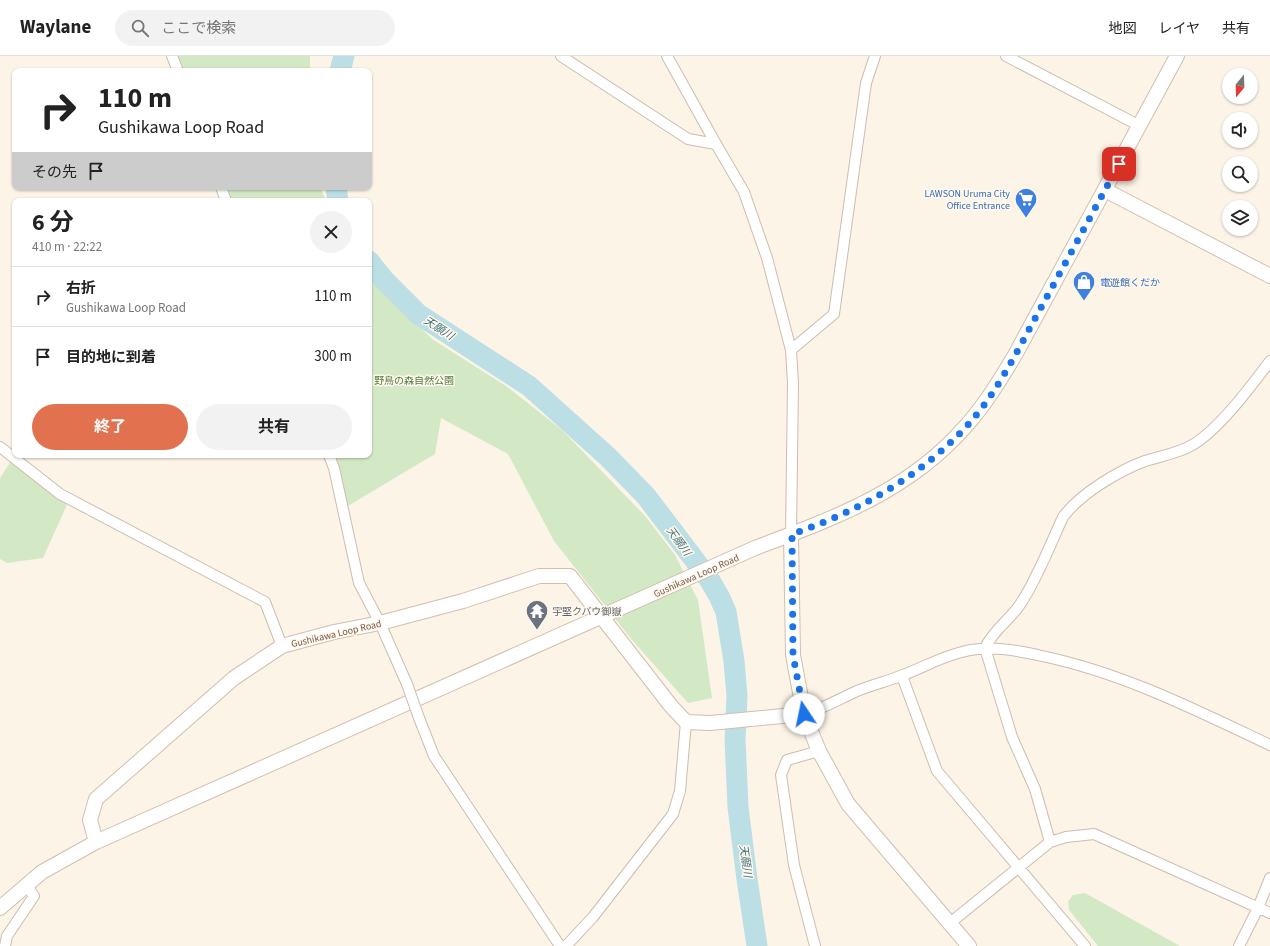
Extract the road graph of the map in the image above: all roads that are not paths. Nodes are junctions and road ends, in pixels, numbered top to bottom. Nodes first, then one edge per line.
1 (172, 56) edge
2 (561, 56) edge
3 (667, 56) edge
4 (875, 56) edge
5 (1006, 56) edge
6 (1177, 56) edge
7 (177, 68) edge
8 (1140, 126) junction
9 (716, 144) junction
10 (1105, 190) junction
11 (1270, 276) edge
12 (791, 350) junction
13 (1270, 361) edge
14 (0, 447) edge
15 (12, 456) edge
16 (14, 458) edge
17 (330, 458) edge
18 (792, 534) junction
19 (602, 616) junction
20 (380, 623) junction
21 (282, 646) junction
22 (985, 648) junction
23 (902, 676) junction
24 (804, 714) junction
25 (686, 722) junction
26 (1270, 745) edge
27 (819, 751) junction
28 (96, 842) junction
29 (1050, 842) junction
30 (1018, 867) junction
31 (1270, 878) edge
32 (26, 885) junction
33 (0, 908) edge
34 (1258, 908) junction
35 (1270, 913) edge
36 (950, 923) junction
37 (5, 946) edge
38 (560, 946) edge
39 (566, 946) edge
40 (815, 946) edge
41 (969, 946) edge
42 (1085, 946) edge
43 (1238, 946) edge

1 - 7 street
2 - 9 street
3 - 9 street
4 - 12 street
5 - 8 street
6 - 8 main road, Gushikawa Loop Road
8 - 10 main road, Gushikawa Loop Road
9 - 12 street
10 - 11 main road
10 - 18 main road, Gushikawa Loop Road
12 - 18 street
13 - 22 street
14 - 15 street
16 - 21 street
17 - 20 street
18 - 19 main road, Gushikawa Loop Road
18 - 24 main road
19 - 20 main road, Gushikawa Loop Road
19 - 25 main road, Gushikawa Loop Road
19 - 28 main road, Gushikawa Loop Road
20 - 21 main road, Gushikawa Loop Road
20 - 38 street, bridge
21 - 28 main road, Gushikawa Loop Road
22 - 23 street
22 - 26 street
22 - 29 street
23 - 24 street
23 - 30 street
24 - 25 main road
24 - 27 main road
25 - 39 street
27 - 36 main road
27 - 40 street
28 - 32 main road, Gushikawa Loop Road
29 - 30 street
29 - 34 street
30 - 36 street
30 - 42 street
31 - 34 street
32 - 33 main road, Gushikawa Loop Road
32 - 37 street
34 - 35 street
34 - 43 street
36 - 41 main road

